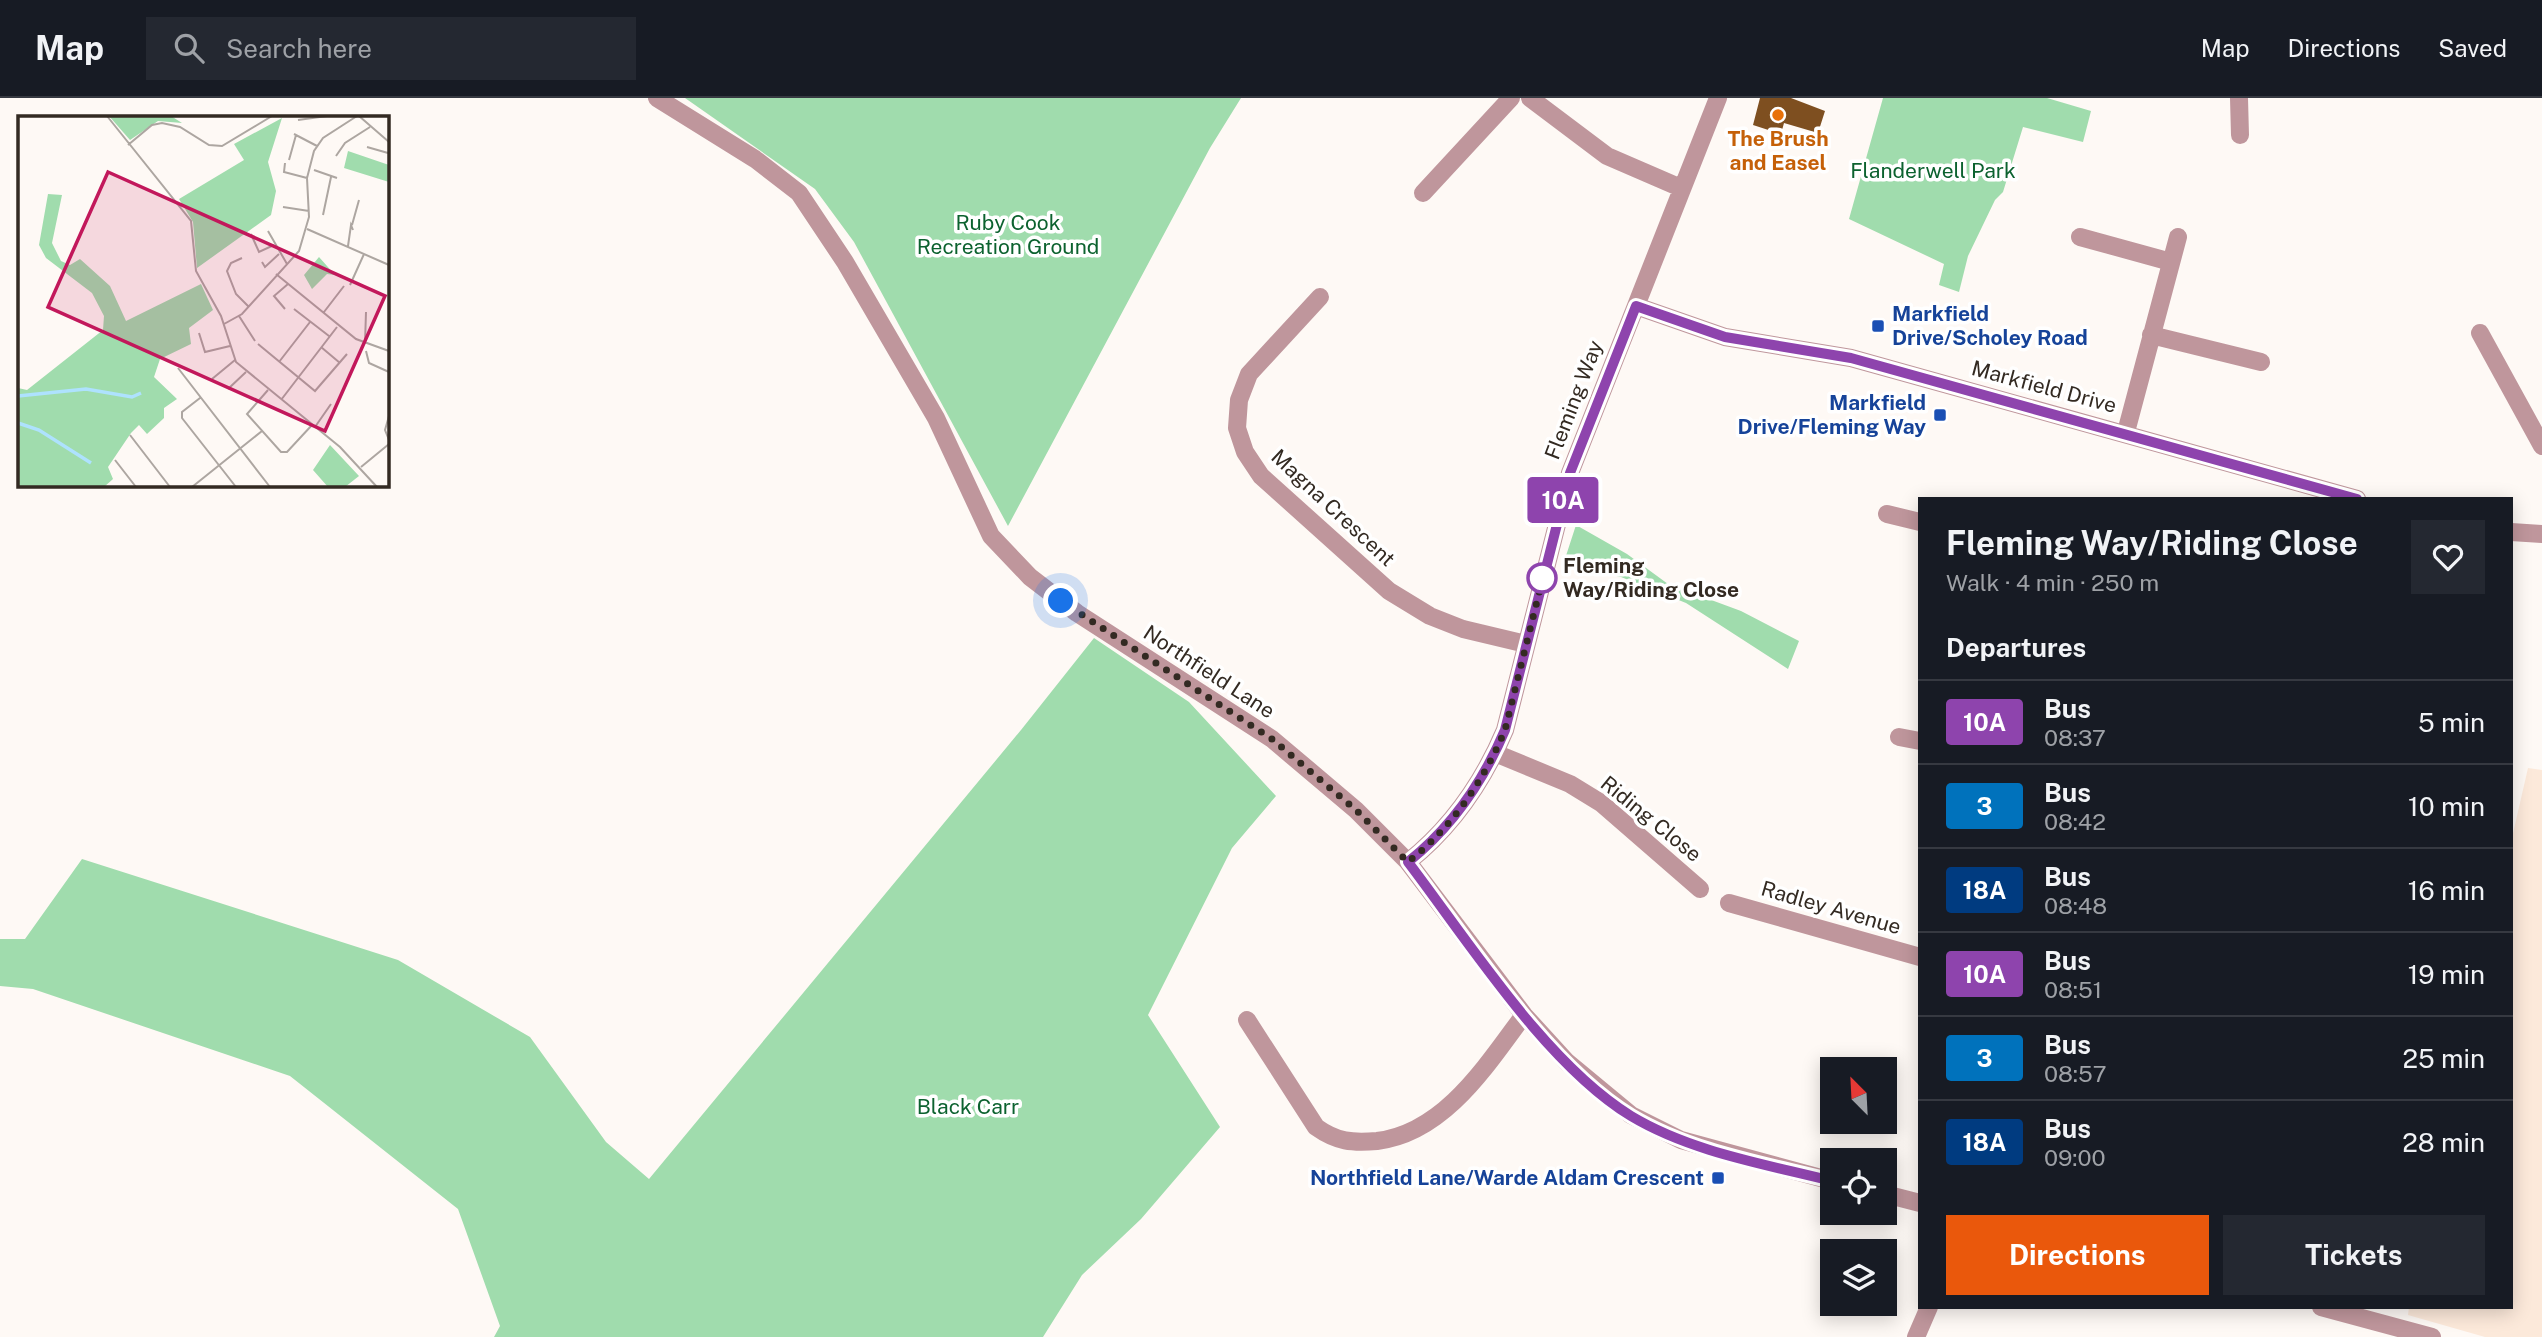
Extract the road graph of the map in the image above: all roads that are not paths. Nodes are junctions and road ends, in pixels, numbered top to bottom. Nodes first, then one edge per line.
1 (657, 98) edge
2 (1511, 98) edge
3 (1530, 98) edge
4 (1718, 98) edge
5 (2239, 98) edge
6 (2239, 135) dead end
7 (1681, 188) junction
8 (1423, 193) dead end
9 (2080, 236) dead end
10 (2178, 237) dead end
11 (2171, 262) junction
12 (1320, 297) dead end
13 (1636, 306) junction
14 (2480, 333) dead end
15 (2151, 335) junction
16 (2261, 362) dead end
17 (2126, 432) junction
18 (2542, 446) edge
19 (2350, 497) edge
20 (1887, 514) dead end
21 (1918, 522) edge
22 (2513, 532) edge
23 (2542, 534) edge
24 (1525, 644) junction
25 (1899, 737) dead end
26 (1918, 741) edge
27 (1496, 752) junction
28 (1408, 862) junction
29 (1700, 889) dead end
30 (1729, 903) dead end
31 (1918, 956) edge
32 (1524, 1015) junction
33 (1247, 1020) dead end
34 (1820, 1178) edge
35 (1897, 1197) edge
36 (1918, 1202) edge
37 (1928, 1309) edge
38 (2328, 1309) edge
39 (2427, 1336) edge
40 (1916, 1337) edge

1 - 28 street, Northfield Lane
2 - 8 street
3 - 7 street
4 - 7 street, Fleming Way
5 - 6 street
7 - 13 street, Fleming Way
9 - 11 street
10 - 11 street
11 - 15 street
12 - 24 street, Magna Crescent
13 - 17 street, Markfield Drive
13 - 24 street, Fleming Way
14 - 18 street
15 - 16 street
15 - 17 street
17 - 19 street, Markfield Drive
20 - 21 street
22 - 23 street
24 - 27 street, Fleming Way
25 - 26 street
27 - 28 street, Fleming Way
27 - 29 street, Riding Close
28 - 32 street, Northfield Lane
30 - 31 street, Radley Avenue
32 - 33 street
32 - 34 street, Northfield Lane
35 - 36 street
37 - 40 street
38 - 39 street

